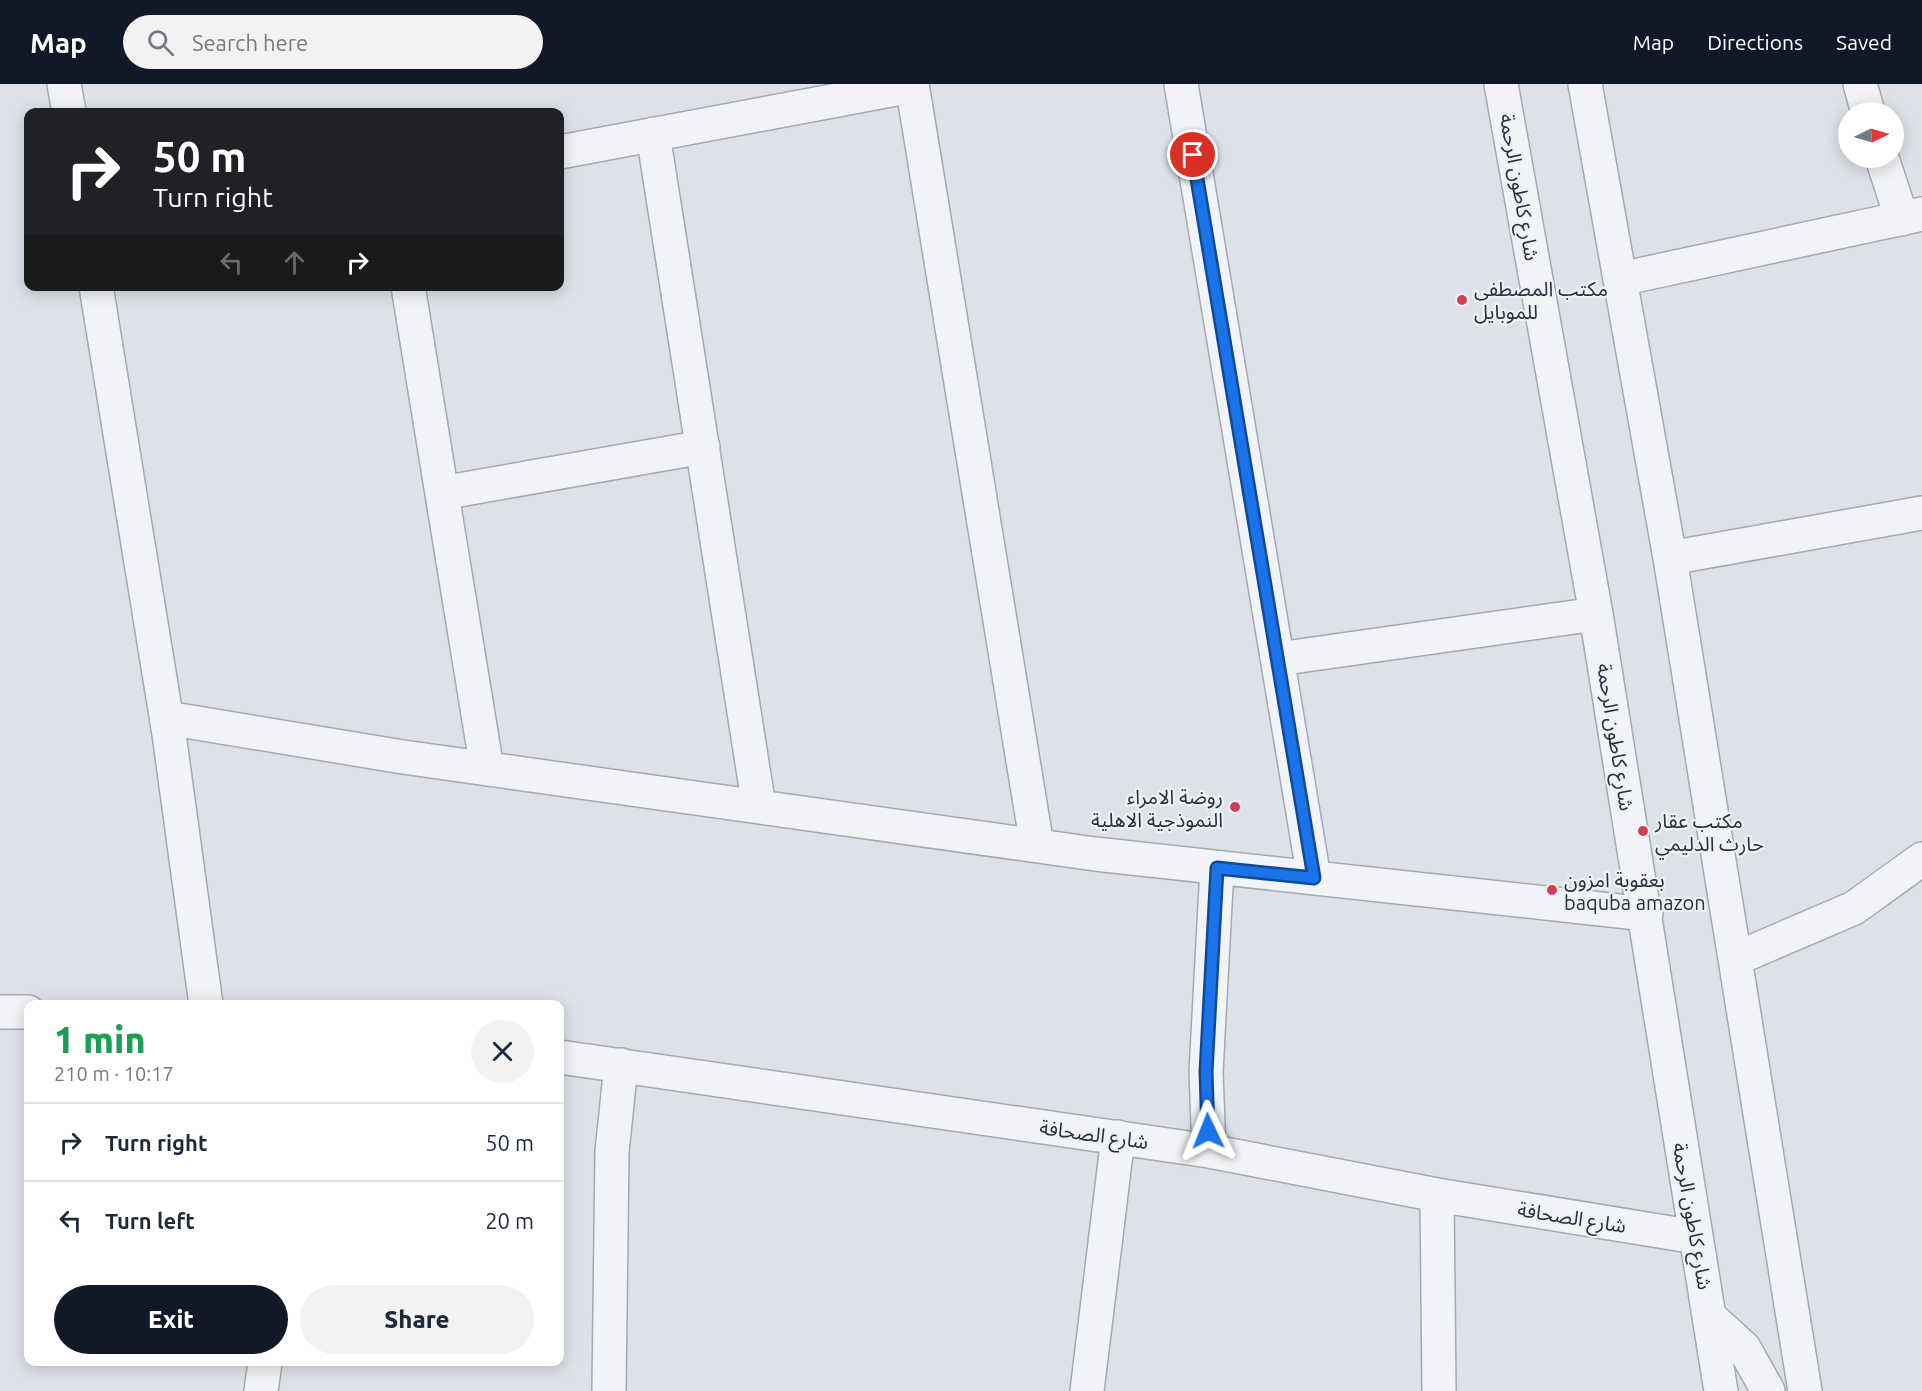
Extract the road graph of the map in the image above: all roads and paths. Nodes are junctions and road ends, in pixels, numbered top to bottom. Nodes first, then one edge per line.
1 (64, 84) edge
2 (1181, 84) edge
3 (1501, 84) edge
4 (1585, 84) edge
5 (1860, 84) edge
6 (912, 85) edge
7 (1865, 102) edge
8 (68, 108) edge
9 (653, 134) junction
10 (564, 151) edge
11 (1887, 168) edge
12 (1912, 217) edge
13 (1620, 279) junction
14 (97, 291) edge
15 (409, 291) edge
16 (703, 447) junction
17 (442, 493) junction
18 (1922, 513) edge
19 (1670, 558) junction
20 (1596, 614) junction
21 (1278, 659) junction
22 (167, 718) junction
23 (487, 769) junction
24 (759, 807) junction
25 (1037, 846) junction
26 (1922, 859) edge
27 (1217, 868) junction
28 (1314, 878) junction
29 (1646, 914) junction
30 (1735, 959) junction
31 (205, 1000) edge
32 (0, 1012) edge
33 (24, 1012) edge
34 (564, 1058) edge
35 (621, 1065) junction
36 (1118, 1137) junction
37 (1209, 1150) junction
38 (1437, 1195) junction
39 (1696, 1237) junction
40 (1710, 1317) junction
41 (264, 1366) edge
42 (261, 1391) edge
43 (609, 1391) edge
44 (1087, 1391) edge
45 (1439, 1391) edge
46 (1721, 1391) edge
47 (1768, 1391) edge
48 (1805, 1391) edge

1 - 8 street
2 - 21 street
3 - 20 street, شارع كاطون الرحمة
4 - 13 street
5 - 7 street
6 - 9 street
6 - 25 street
9 - 10 street
9 - 16 street
11 - 12 street
12 - 13 street
13 - 19 street
14 - 22 street
15 - 17 street
16 - 17 street
16 - 24 street
17 - 23 street
18 - 19 street
19 - 30 street
20 - 21 street
20 - 29 street, شارع كاطون الرحمة
21 - 28 street
22 - 23 street
22 - 31 street
23 - 24 street
24 - 25 street
25 - 27 street
26 - 30 street
27 - 28 street
27 - 37 street
28 - 29 street
29 - 39 street, شارع كاطون الرحمة
30 - 48 street
32 - 33 street
34 - 35 street, شارع الصحافة
35 - 36 street, شارع الصحافة
35 - 43 street
36 - 37 street, شارع الصحافة
36 - 44 street
37 - 38 street, شارع الصحافة
38 - 39 street, شارع الصحافة
38 - 45 street
39 - 40 street, شارع كاطون الرحمة
40 - 46 street, شارع كاطون الرحمة
40 - 47 street
41 - 42 street

